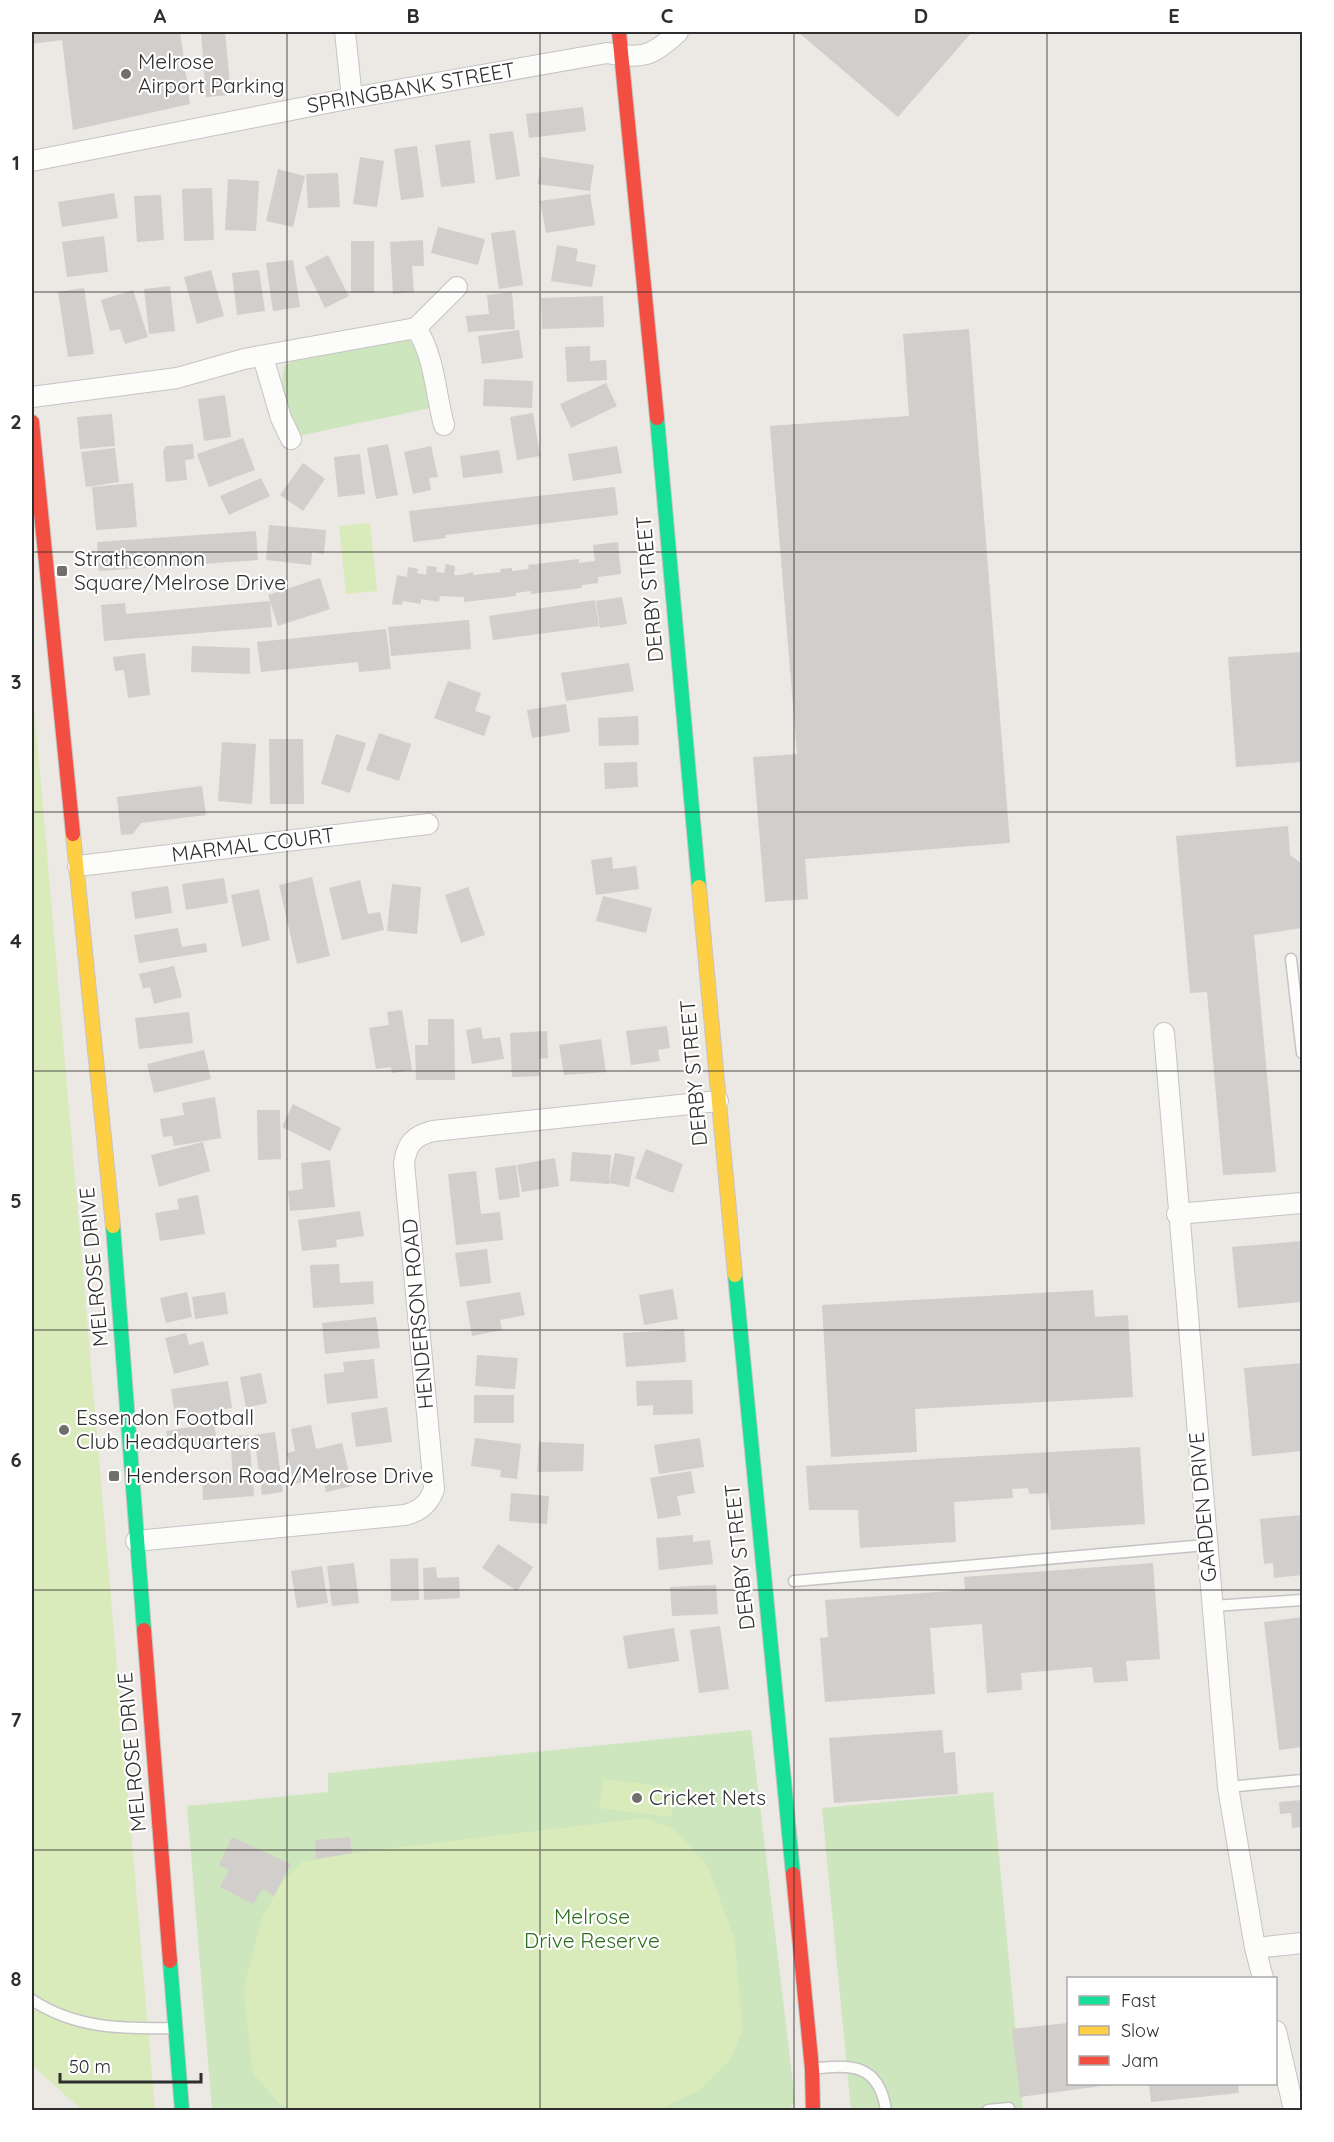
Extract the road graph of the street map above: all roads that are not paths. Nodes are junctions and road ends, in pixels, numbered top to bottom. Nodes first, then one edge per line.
1 (345, 32) edge
2 (619, 32) edge
3 (678, 32) edge
4 (621, 56) junction
5 (352, 98) junction
6 (32, 161) edge
7 (457, 287) dead end
8 (416, 328) junction
9 (263, 357) junction
10 (32, 397) edge
11 (32, 422) edge
12 (444, 425) dead end
13 (291, 439) dead end
14 (428, 824) dead end
15 (78, 866) junction
16 (1291, 959) dead end
17 (1164, 1033) dead end
18 (1302, 1053) edge
19 (718, 1101) junction
20 (1302, 1203) edge
21 (1177, 1214) junction
22 (136, 1541) junction
23 (1206, 1545) junction
24 (794, 1581) dead end
25 (1302, 1600) edge
26 (1212, 1606) junction
27 (1302, 1779) edge
28 (1228, 1787) junction
29 (1302, 1943) edge
30 (1255, 1948) junction
31 (1263, 1977) edge
32 (32, 2000) edge
33 (176, 2028) junction
34 (1277, 2039) edge
35 (812, 2069) junction
36 (1009, 2109) dead end
37 (182, 2110) edge
38 (813, 2110) edge
39 (886, 2110) edge
40 (988, 2110) edge
41 (1294, 2110) edge

1 - 5 street
2 - 4 street, DERBY STREET
3 - 4 street, SPRINGBANK STREET
4 - 5 street, SPRINGBANK STREET
4 - 19 street, DERBY STREET
5 - 6 street, SPRINGBANK STREET
7 - 8 street
8 - 9 street
8 - 12 street
9 - 10 street
9 - 13 street
11 - 15 street, MELROSE DRIVE
14 - 15 street, MARMAL COURT
15 - 22 street, MELROSE DRIVE
16 - 18 lane
17 - 21 street, GARDEN DRIVE
19 - 22 street, HENDERSON ROAD
19 - 35 street, DERBY STREET
20 - 21 street
21 - 23 street, GARDEN DRIVE
22 - 33 street, MELROSE DRIVE
23 - 24 lane
23 - 26 street, GARDEN DRIVE
25 - 26 lane
26 - 28 street, GARDEN DRIVE
27 - 28 lane
28 - 30 street, GARDEN DRIVE
29 - 30 street
30 - 31 street, GARDEN DRIVE
32 - 33 lane
33 - 37 street, MELROSE DRIVE
34 - 41 street
35 - 38 street, DERBY STREET
35 - 39 lane
36 - 40 lane

